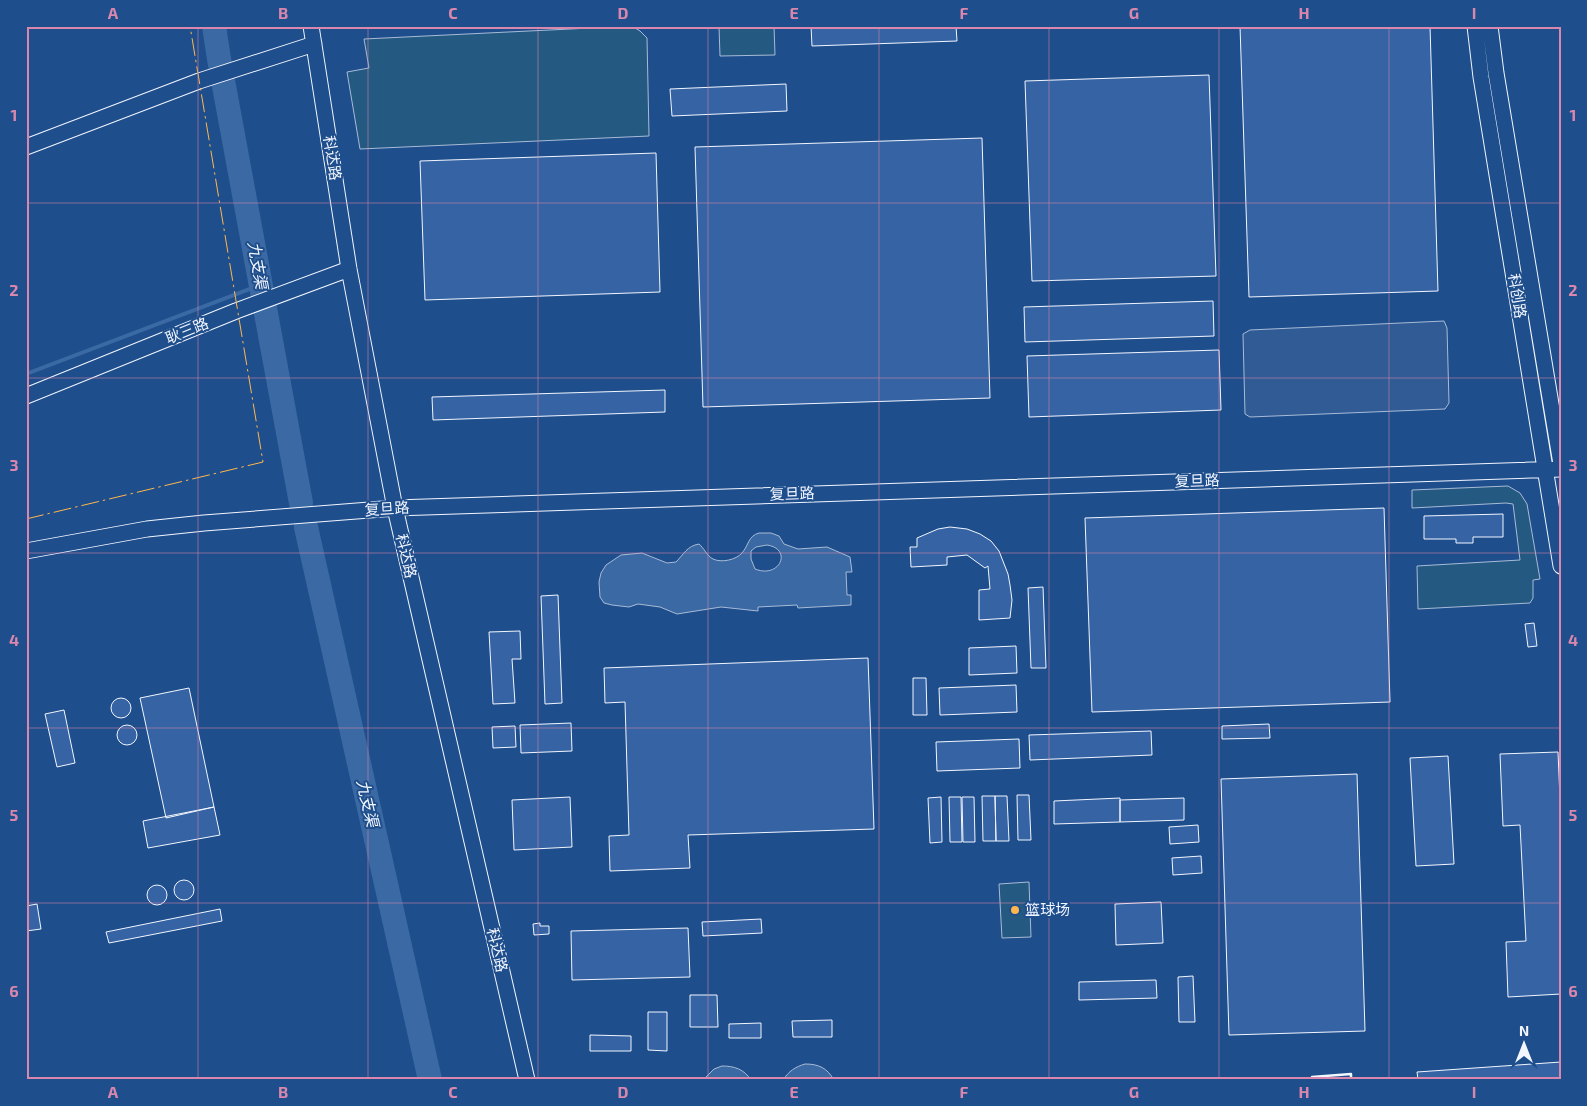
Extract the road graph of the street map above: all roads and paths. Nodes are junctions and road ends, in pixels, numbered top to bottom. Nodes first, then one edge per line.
1 (311, 26) edge
2 (1475, 26) edge
3 (1490, 26) edge
4 (314, 44) junction
5 (26, 147) edge
6 (349, 269) junction
7 (26, 396) edge
8 (1561, 464) edge
9 (1545, 469) junction
10 (1561, 469) edge
11 (396, 508) junction
12 (26, 551) edge
13 (1561, 566) edge
14 (527, 1080) edge

1 - 4 street, 科达路
2 - 9 street, 科创路
3 - 8 street, 科创路
4 - 5 street
4 - 6 street, 科达路
6 - 7 street, 耿三路
6 - 11 street, 科达路
9 - 10 street, 复旦路
9 - 11 street, 复旦路
9 - 13 street, 科创路
11 - 12 street, 复旦路
11 - 14 street, 科达路

